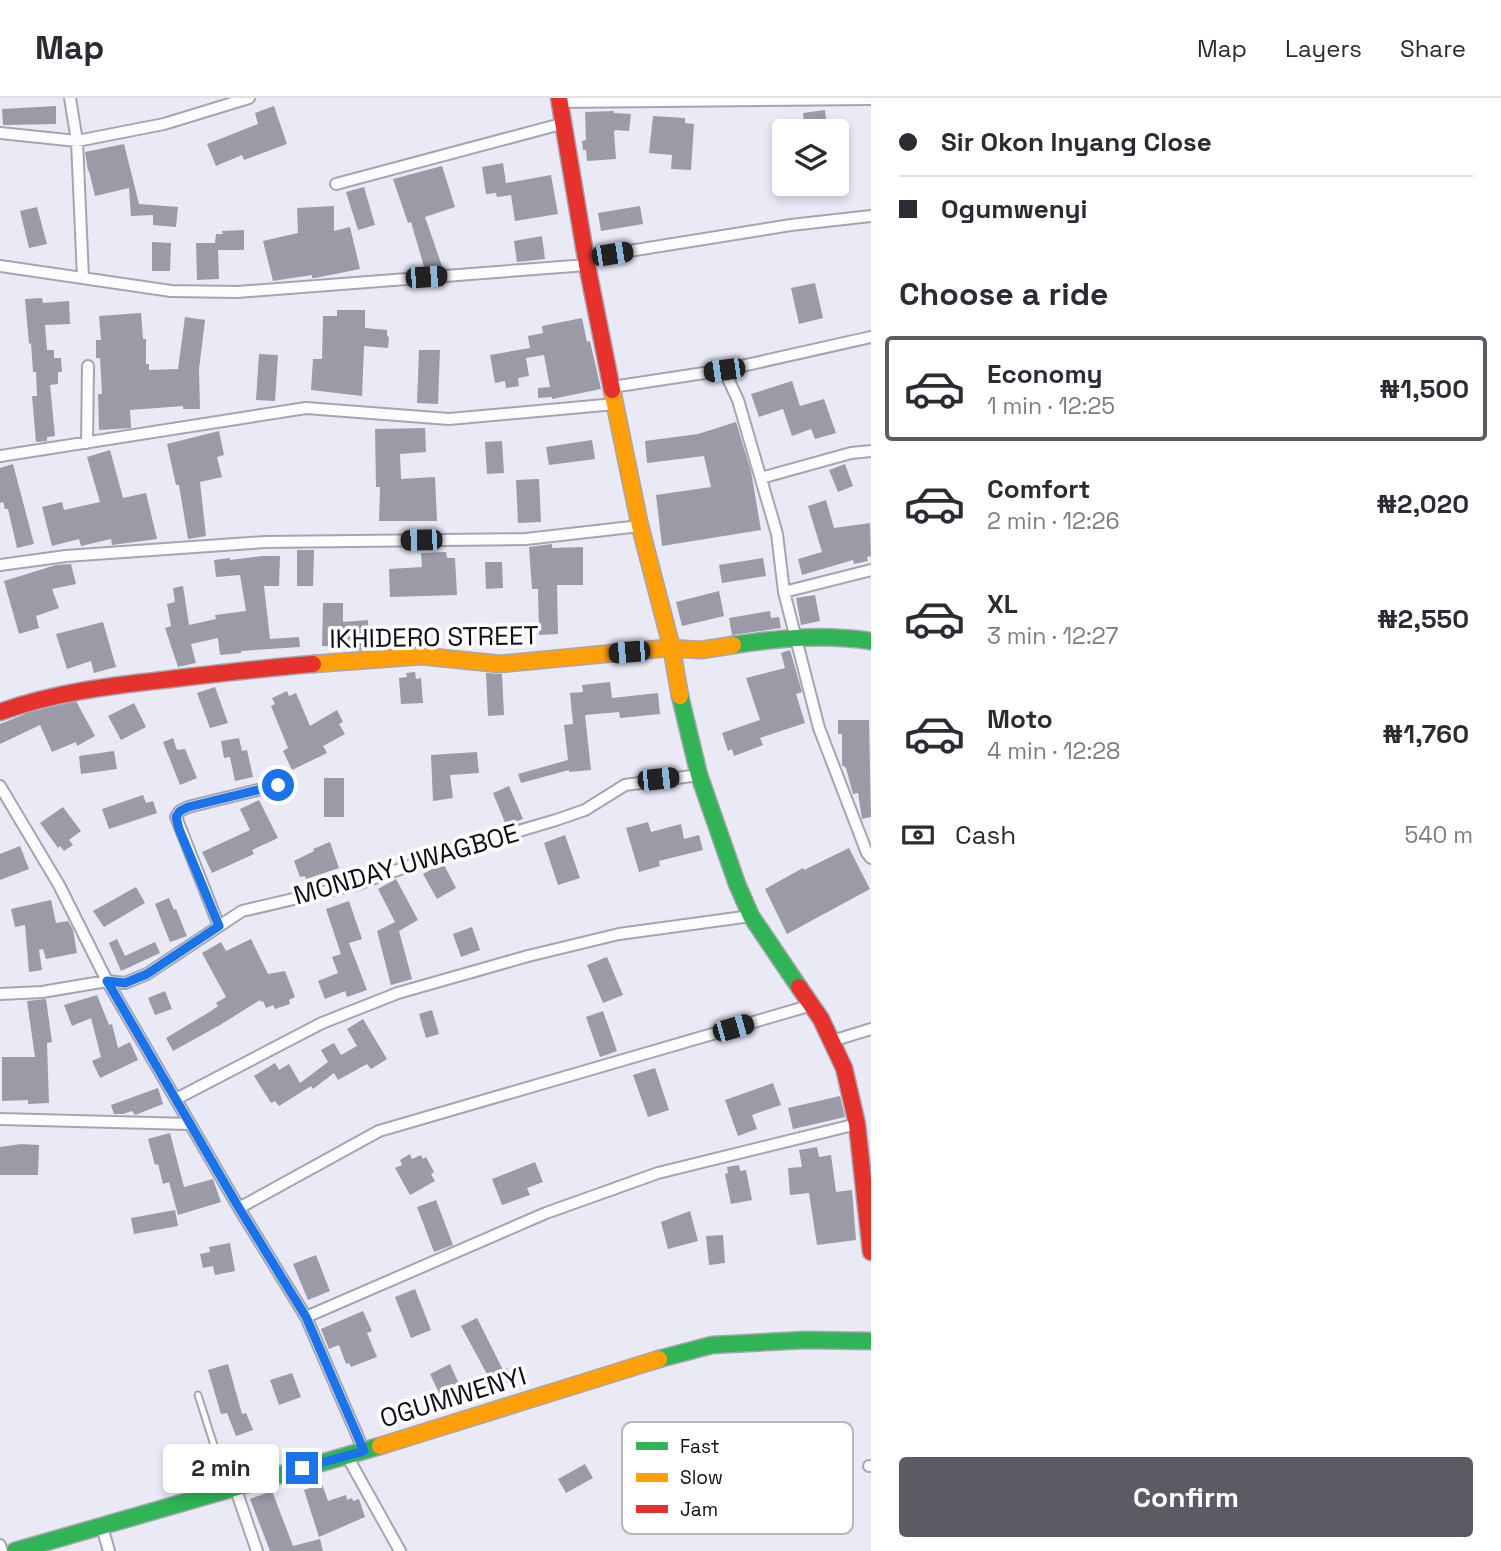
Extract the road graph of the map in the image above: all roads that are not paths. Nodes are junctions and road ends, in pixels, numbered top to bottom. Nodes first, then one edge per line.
1 (70, 98) edge
2 (248, 98) edge
3 (871, 99) edge
4 (559, 100) edge
5 (561, 124) junction
6 (0, 133) edge
7 (77, 141) junction
8 (336, 184) dead end
9 (871, 216) edge
10 (587, 261) junction
11 (0, 266) edge
12 (83, 278) junction
13 (871, 337) edge
14 (88, 366) dead end
15 (724, 370) junction
16 (612, 387) junction
17 (615, 404) junction
18 (87, 443) junction
19 (871, 451) edge
20 (0, 456) edge
21 (761, 478) junction
22 (640, 526) junction
23 (0, 565) edge
24 (871, 570) edge
25 (784, 592) junction
26 (794, 636) junction
27 (871, 641) edge
28 (671, 645) junction
29 (0, 712) edge
30 (699, 775) junction
31 (278, 785) dead end
32 (0, 786) edge
33 (871, 858) edge
34 (751, 916) junction
35 (219, 926) junction
36 (107, 981) junction
37 (0, 994) edge
38 (812, 1005) junction
39 (871, 1029) edge
40 (832, 1041) junction
41 (176, 1099) junction
42 (0, 1119) edge
43 (189, 1124) junction
44 (857, 1125) junction
45 (239, 1208) junction
46 (871, 1252) edge
47 (306, 1317) junction
48 (871, 1341) edge
49 (198, 1395) dead end
50 (364, 1451) junction
51 (347, 1456) junction
52 (231, 1488) junction
53 (102, 1527) junction
54 (0, 1545) edge
55 (2, 1551) edge
56 (15, 1551) edge
57 (109, 1551) edge
58 (257, 1551) edge
59 (400, 1551) edge

1 - 7 street
2 - 7 street
3 - 4 street
4 - 5 street
5 - 8 street
5 - 10 street
6 - 7 street
7 - 12 street
9 - 10 street
10 - 12 street
10 - 16 street
11 - 12 street
13 - 15 street
14 - 18 street
15 - 16 street
15 - 21 street
16 - 17 street
17 - 18 street
17 - 22 street
18 - 20 street
19 - 21 street
21 - 25 street
22 - 23 street
22 - 28 street
24 - 25 street
25 - 26 street
26 - 27 street, IKHIDERO STREET
26 - 28 street, IKHIDERO STREET
26 - 33 street
28 - 29 street, IKHIDERO STREET
28 - 30 street
30 - 34 street
30 - 35 street, MONDAY UWAGBOE
31 - 35 street
32 - 36 street
34 - 38 street
34 - 41 street
35 - 36 street, MONDAY UWAGBOE
36 - 37 street, MONDAY UWAGBOE
36 - 41 street
38 - 40 street
38 - 45 street
39 - 40 street
40 - 44 street
41 - 43 street
42 - 43 street
43 - 45 street
44 - 46 street
44 - 47 street
45 - 47 street
47 - 50 street
48 - 50 street, OGUMWENYI
49 - 52 lane
50 - 51 street, OGUMWENYI
51 - 52 street, OGUMWENYI
51 - 59 street
52 - 53 street, OGUMWENYI
52 - 58 street
53 - 56 street, OGUMWENYI
53 - 57 street
54 - 55 street

